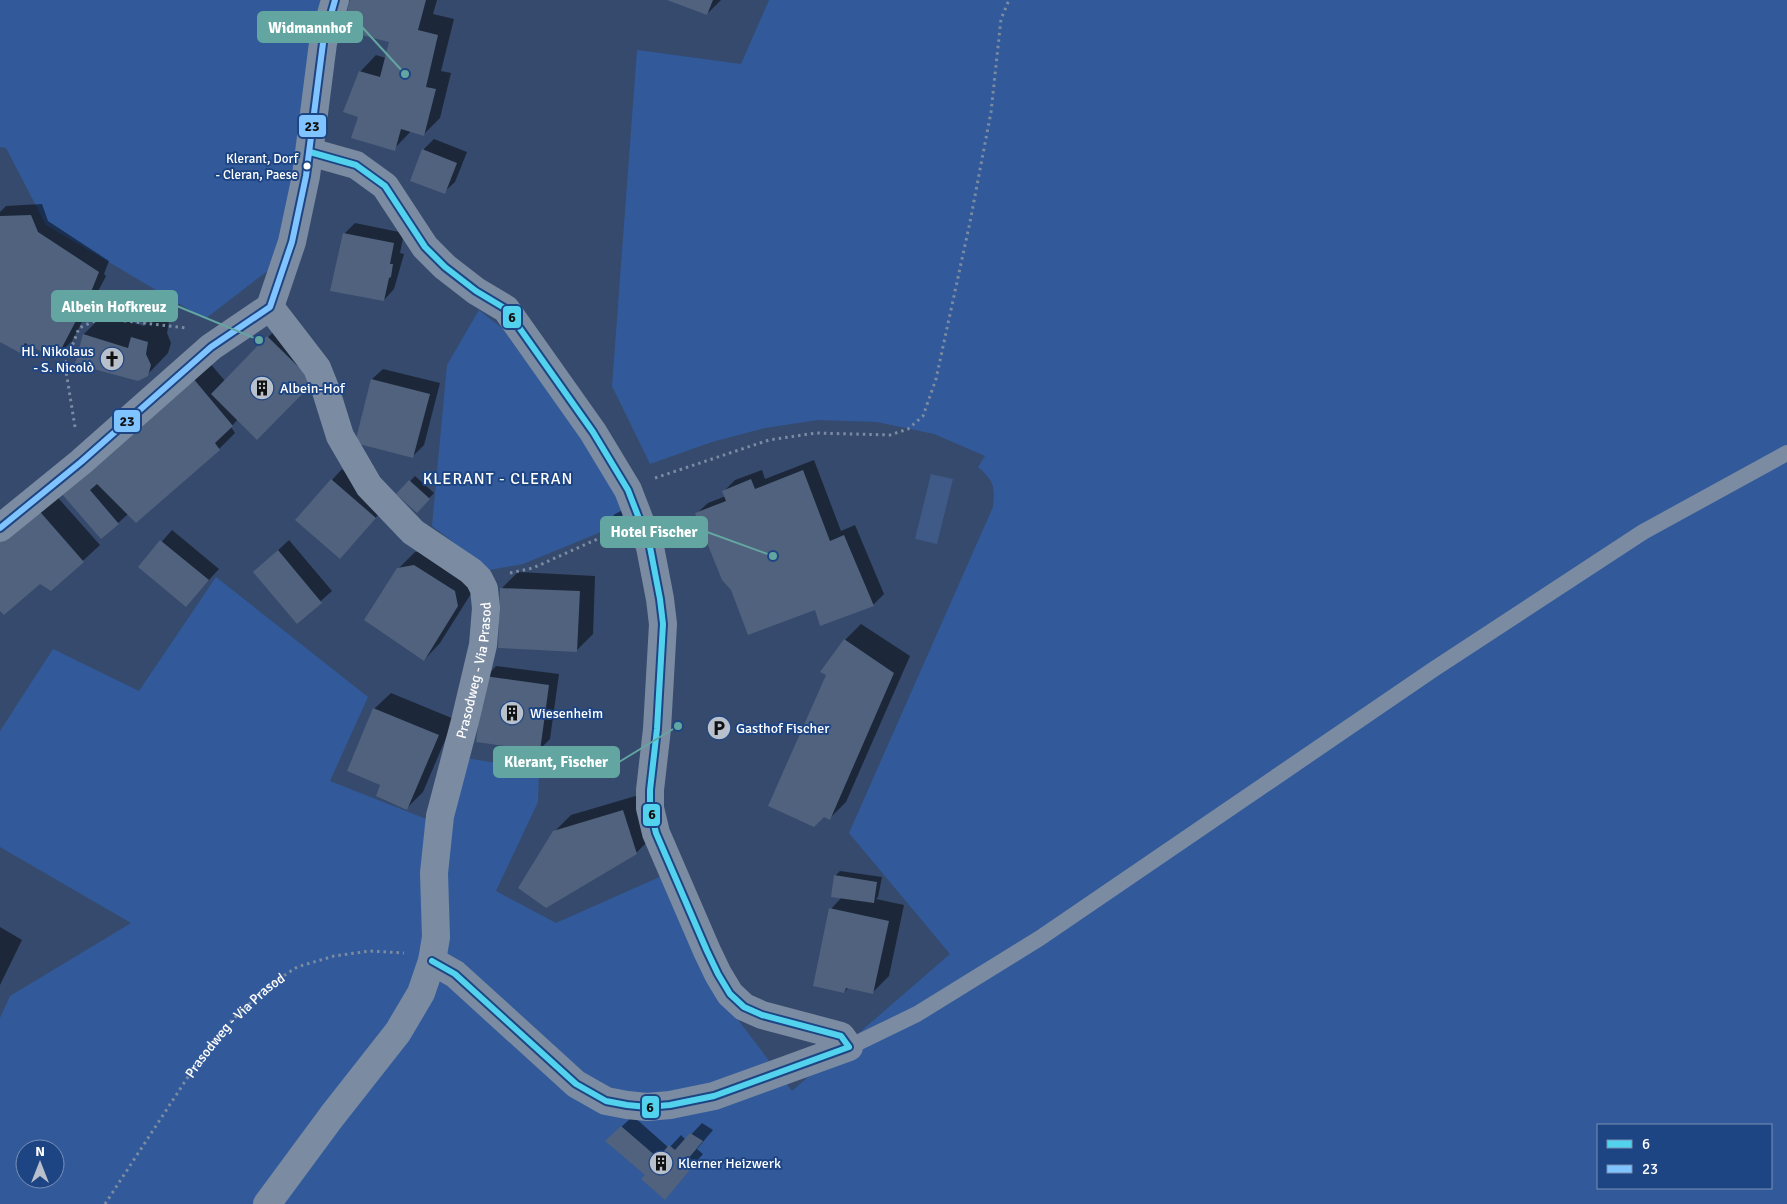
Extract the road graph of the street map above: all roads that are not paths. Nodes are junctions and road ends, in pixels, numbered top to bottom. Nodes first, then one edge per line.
1 (335, 0) edge
2 (310, 152) junction
3 (270, 307) junction
4 (1787, 453) edge
5 (0, 528) edge
6 (432, 960) junction
7 (849, 1047) junction
8 (266, 1204) edge

1 - 2 street
2 - 3 street
2 - 7 street
3 - 5 street
3 - 6 street, Prasodweg - Via Prasod
4 - 7 lane
6 - 7 street
6 - 8 street, Prasodweg - Via Prasod

